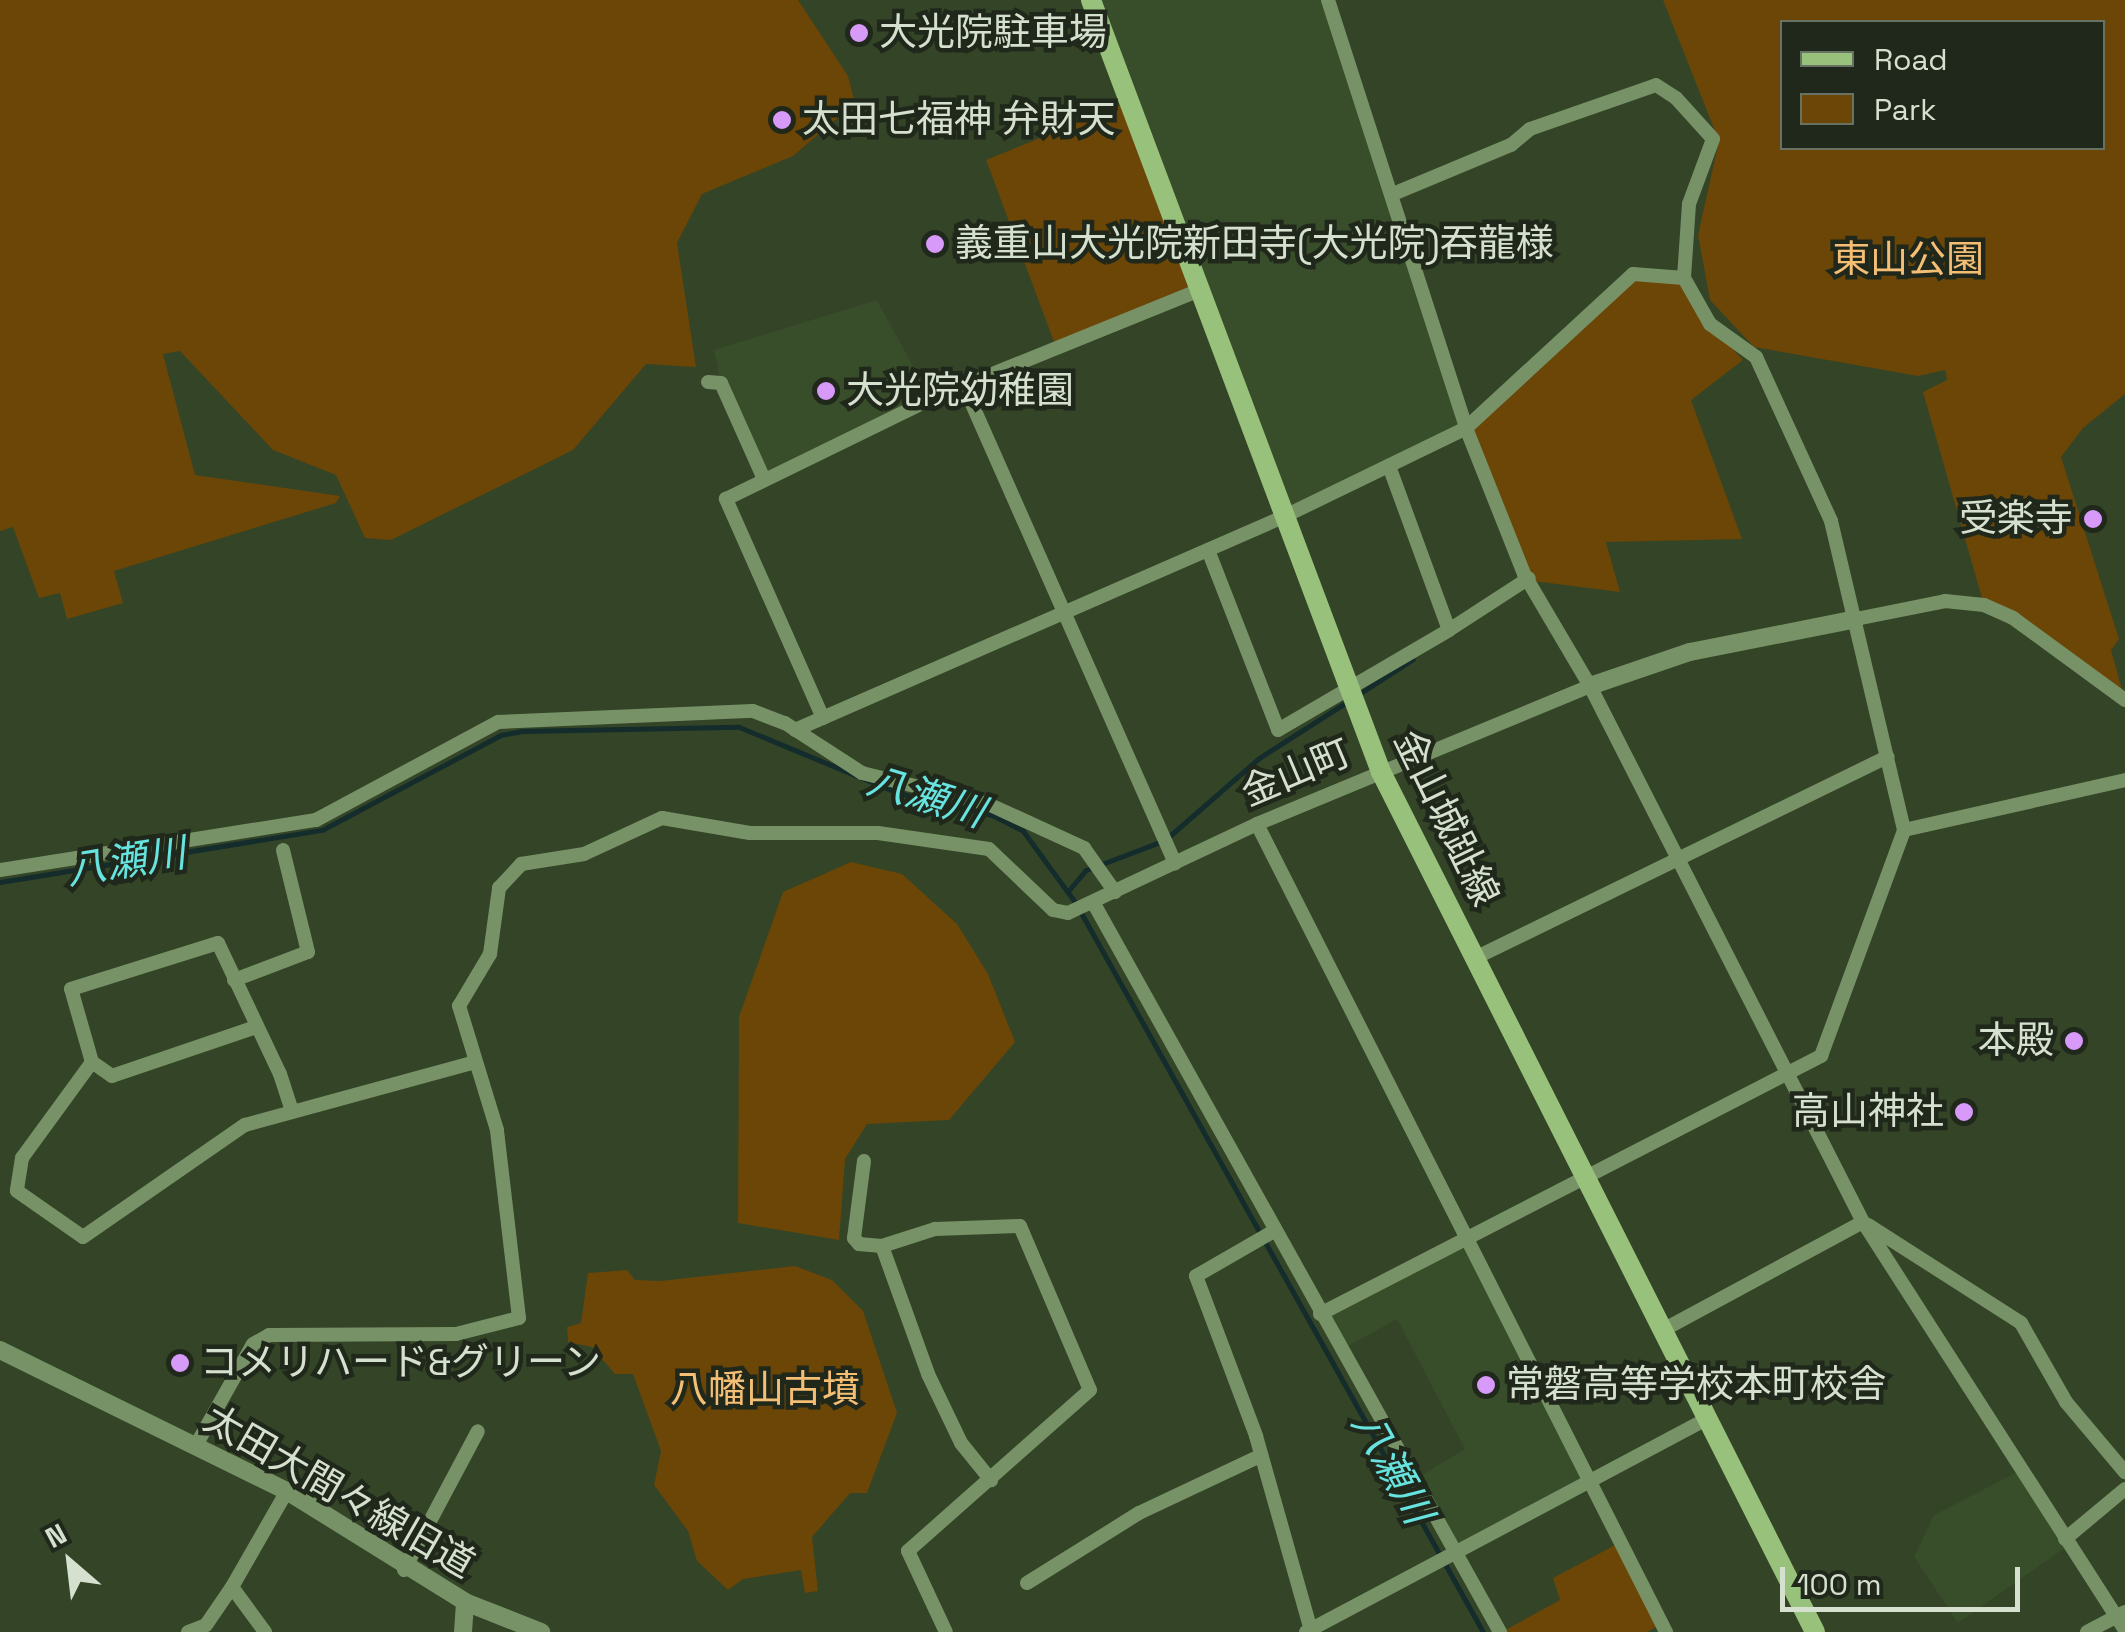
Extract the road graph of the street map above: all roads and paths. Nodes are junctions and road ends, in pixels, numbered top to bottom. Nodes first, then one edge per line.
1 (1091, 0) edge
2 (1328, 0) edge
3 (1394, 194) junction
4 (1684, 278) junction
5 (1202, 289) junction
6 (708, 382) dead end
7 (964, 386) junction
8 (1466, 428) junction
9 (1388, 466) junction
10 (764, 479) junction
11 (1286, 516) junction
12 (1208, 550) junction
13 (1529, 578) junction
14 (1062, 614) junction
15 (1856, 618) junction
16 (1449, 630) junction
17 (1348, 686) junction
18 (1590, 686) junction
19 (2125, 700) edge
20 (822, 718) junction
21 (795, 730) junction
22 (1888, 756) junction
23 (1380, 772) junction
24 (2125, 780) edge
25 (1257, 824) junction
26 (1904, 830) junction
27 (283, 850) dead end
28 (1676, 857) junction
29 (1176, 863) junction
30 (0, 870) edge
31 (1115, 892) junction
32 (1084, 906) junction
33 (1475, 958) junction
34 (234, 980) junction
35 (256, 1028) junction
36 (92, 1062) junction
37 (476, 1062) junction
38 (1785, 1075) junction
39 (292, 1110) junction
40 (864, 1161) dead end
41 (1587, 1179) junction
42 (1863, 1222) junction
43 (1265, 1236) junction
44 (1467, 1241) junction
45 (882, 1246) junction
46 (1320, 1314) junction
47 (1662, 1330) junction
48 (0, 1350) edge
49 (1708, 1418) junction
50 (478, 1431) dead end
51 (195, 1446) junction
52 (1260, 1456) junction
53 (2125, 1472) edge
54 (991, 1480) junction
55 (1589, 1480) junction
56 (2125, 1488) edge
57 (286, 1491) junction
58 (2065, 1539) junction
59 (1456, 1553) junction
60 (404, 1570) junction
61 (1027, 1583) dead end
62 (232, 1587) junction
63 (465, 1602) junction
64 (2121, 1613) edge
65 (2125, 1630) edge
66 (1308, 1631) edge
67 (188, 1632) edge
68 (265, 1632) edge
69 (463, 1632) edge
70 (541, 1632) edge
71 (946, 1632) edge
72 (1500, 1632) edge
73 (1666, 1632) edge
74 (1815, 1632) edge
75 (2087, 1632) edge

1 - 5 main road, 金山城趾線
2 - 3 street
3 - 4 street
3 - 8 street
4 - 8 street
4 - 15 street
5 - 7 street
5 - 11 main road, 金山城趾線
6 - 10 street
7 - 10 street
7 - 14 street
8 - 9 street
8 - 13 street
9 - 11 street
9 - 16 street
10 - 20 street
11 - 12 street
11 - 17 main road, 金山城趾線
12 - 14 street
12 - 17 street
13 - 16 street
13 - 18 street
14 - 20 street
14 - 29 street
15 - 18 street
15 - 19 street
15 - 22 street
16 - 17 street
17 - 23 main road, 金山城趾線
18 - 23 street, 金山町
18 - 28 street
20 - 21 street
21 - 30 street
21 - 31 street
22 - 26 street
22 - 28 street
23 - 25 street, 金山町
23 - 33 main road, 金山城趾線
24 - 26 street
25 - 29 street, 金山町
25 - 44 street
26 - 38 street
27 - 34 street
28 - 33 street
28 - 38 street
29 - 31 street, 金山町
31 - 32 street, 金山町
32 - 37 street
32 - 43 street
33 - 41 main road, 金山城趾線
34 - 35 street
34 - 36 street
35 - 36 street
35 - 39 street
36 - 39 street
37 - 39 street
37 - 51 street
38 - 41 street
38 - 42 street
40 - 45 street
41 - 44 street
41 - 47 main road, 金山城趾線
42 - 47 street
42 - 53 street
42 - 58 street
43 - 46 street
43 - 52 street
44 - 46 street
44 - 55 street
45 - 54 street
45 - 54 street
46 - 59 street
47 - 49 main road, 金山城趾線
48 - 51 street, 太田大間々線旧道
49 - 55 street
49 - 74 main road, 金山城趾線
50 - 60 street
51 - 57 street, 太田大間々線旧道
52 - 61 street
52 - 66 street
54 - 71 street
55 - 59 street
55 - 73 street
56 - 58 street
57 - 60 street, 太田大間々線旧道
57 - 62 street
58 - 64 street
59 - 66 street
59 - 72 street
60 - 63 street, 太田大間々線旧道
62 - 67 street
62 - 68 street
63 - 69 street
63 - 70 street, 太田大間々線旧道
64 - 65 street
64 - 75 street

